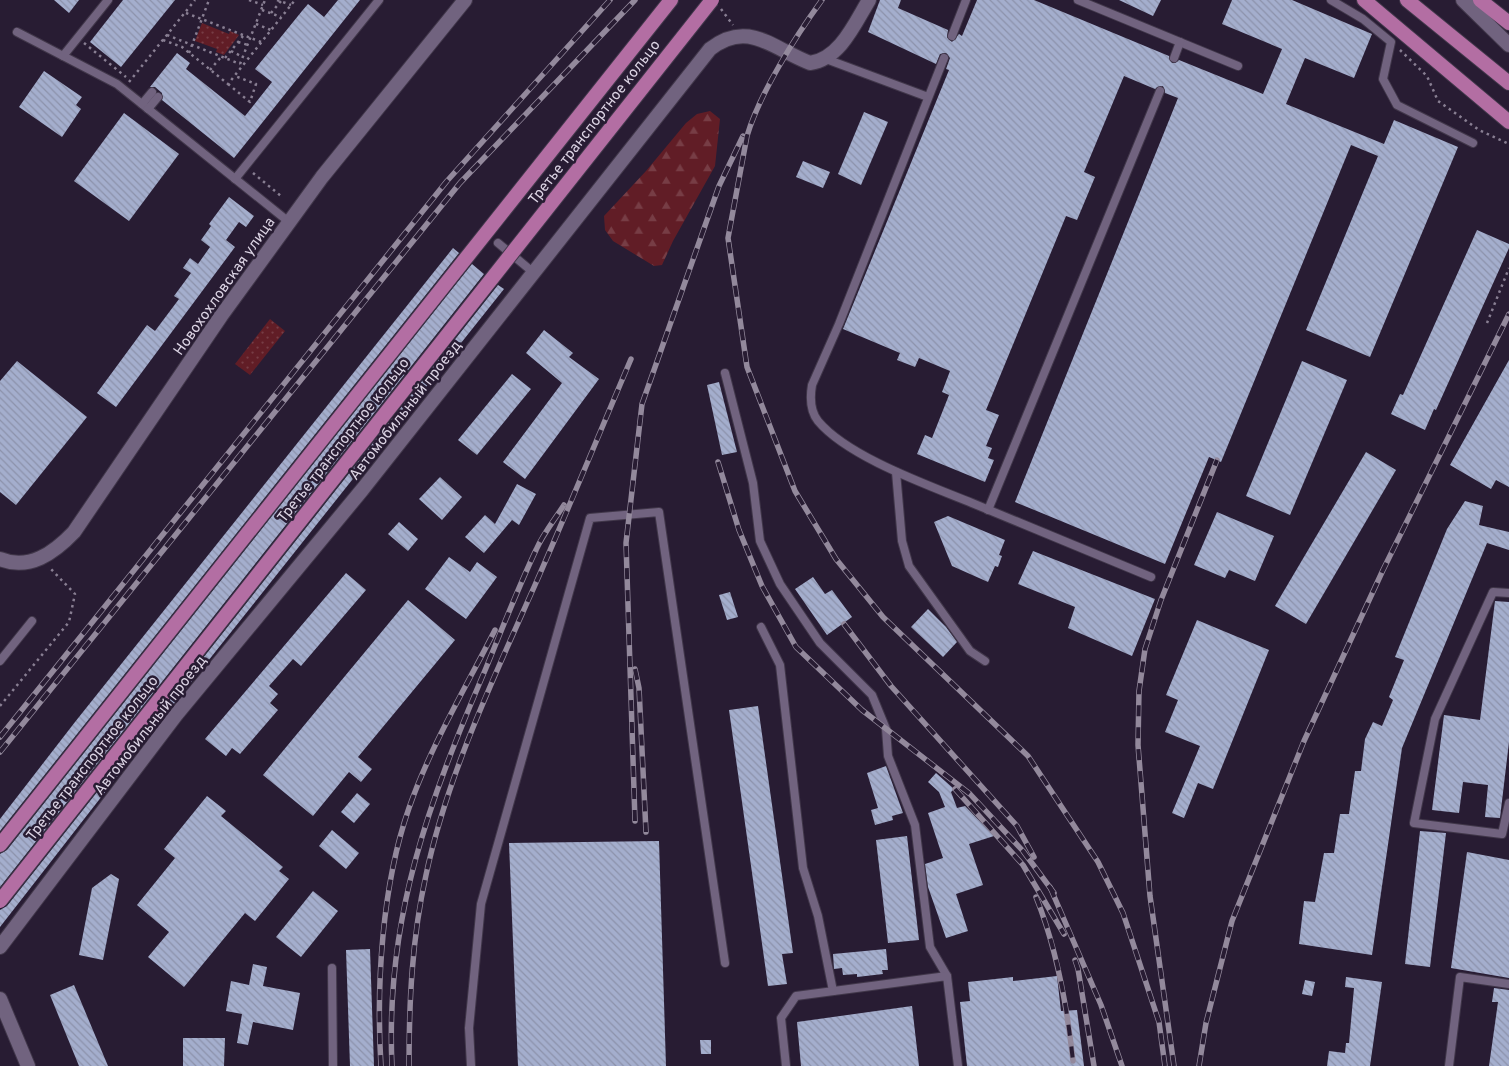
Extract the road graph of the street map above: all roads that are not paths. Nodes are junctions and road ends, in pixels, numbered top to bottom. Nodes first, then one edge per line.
1 (108, 0) edge
2 (379, 0) edge
3 (465, 0) edge
4 (671, 0) edge
5 (869, 0) edge
6 (966, 0) edge
7 (1078, 0) edge
8 (1331, 0) edge
9 (1364, 0) edge
10 (1407, 0) edge
11 (1463, 0) edge
12 (1480, 0) edge
13 (714, 3) edge
14 (1509, 23) edge
15 (17, 32) dead end
16 (952, 36) dead end
17 (1180, 42) junction
18 (1509, 44) edge
19 (64, 56) junction
20 (944, 58) dead end
21 (1174, 58) dead end
22 (826, 59) junction
23 (1238, 66) dead end
24 (1509, 83) edge
25 (1160, 91) dead end
26 (928, 97) junction
27 (142, 104) junction
28 (148, 109) junction
29 (1509, 122) edge
30 (1473, 143) dead end
31 (235, 179) junction
32 (289, 222) junction
33 (498, 243) dead end
34 (534, 273) junction
35 (725, 374) dead end
36 (896, 472) junction
37 (988, 510) junction
38 (0, 560) edge
39 (1151, 577) dead end
40 (1509, 593) edge
41 (32, 621) dead end
42 (762, 627) dead end
43 (0, 661) edge
44 (985, 661) dead end
45 (1509, 803) edge
46 (1506, 835) edge
47 (0, 845) edge
48 (0, 901) edge
49 (0, 947) edge
50 (725, 963) dead end
51 (332, 968) dead end
52 (947, 976) junction
53 (1509, 984) edge
54 (832, 991) junction
55 (0, 1000) edge
56 (28, 1066) edge
57 (334, 1066) edge
58 (471, 1066) edge
59 (786, 1066) edge
60 (958, 1066) edge
61 (1448, 1066) edge

1 - 19 lane
2 - 31 lane
3 - 32 street, Новохохловская улица
4 - 47 main road, Третье транспортное кольцо
5 - 22 street
6 - 16 lane
7 - 17 lane
8 - 30 lane
9 - 29 main road
10 - 24 main road
11 - 18 street
12 - 14 main road
13 - 48 main road, Третье транспортное кольцо, bridge
15 - 19 lane
17 - 21 lane
17 - 23 lane
19 - 27 lane
20 - 26 lane
22 - 26 lane
22 - 34 street, Автомобильный проезд
25 - 37 lane
26 - 36 lane
27 - 28 lane
27 - 28 lane
28 - 31 lane
31 - 32 lane
32 - 38 street, Новохохловская улица
33 - 34 lane
34 - 49 street, Автомобильный проезд
35 - 52 lane
36 - 37 lane
36 - 44 lane
37 - 39 lane
40 - 46 lane
41 - 43 lane
42 - 54 lane
45 - 46 lane
50 - 58 lane
51 - 57 lane
52 - 54 lane
52 - 60 lane
53 - 61 lane
54 - 59 lane
55 - 56 street

